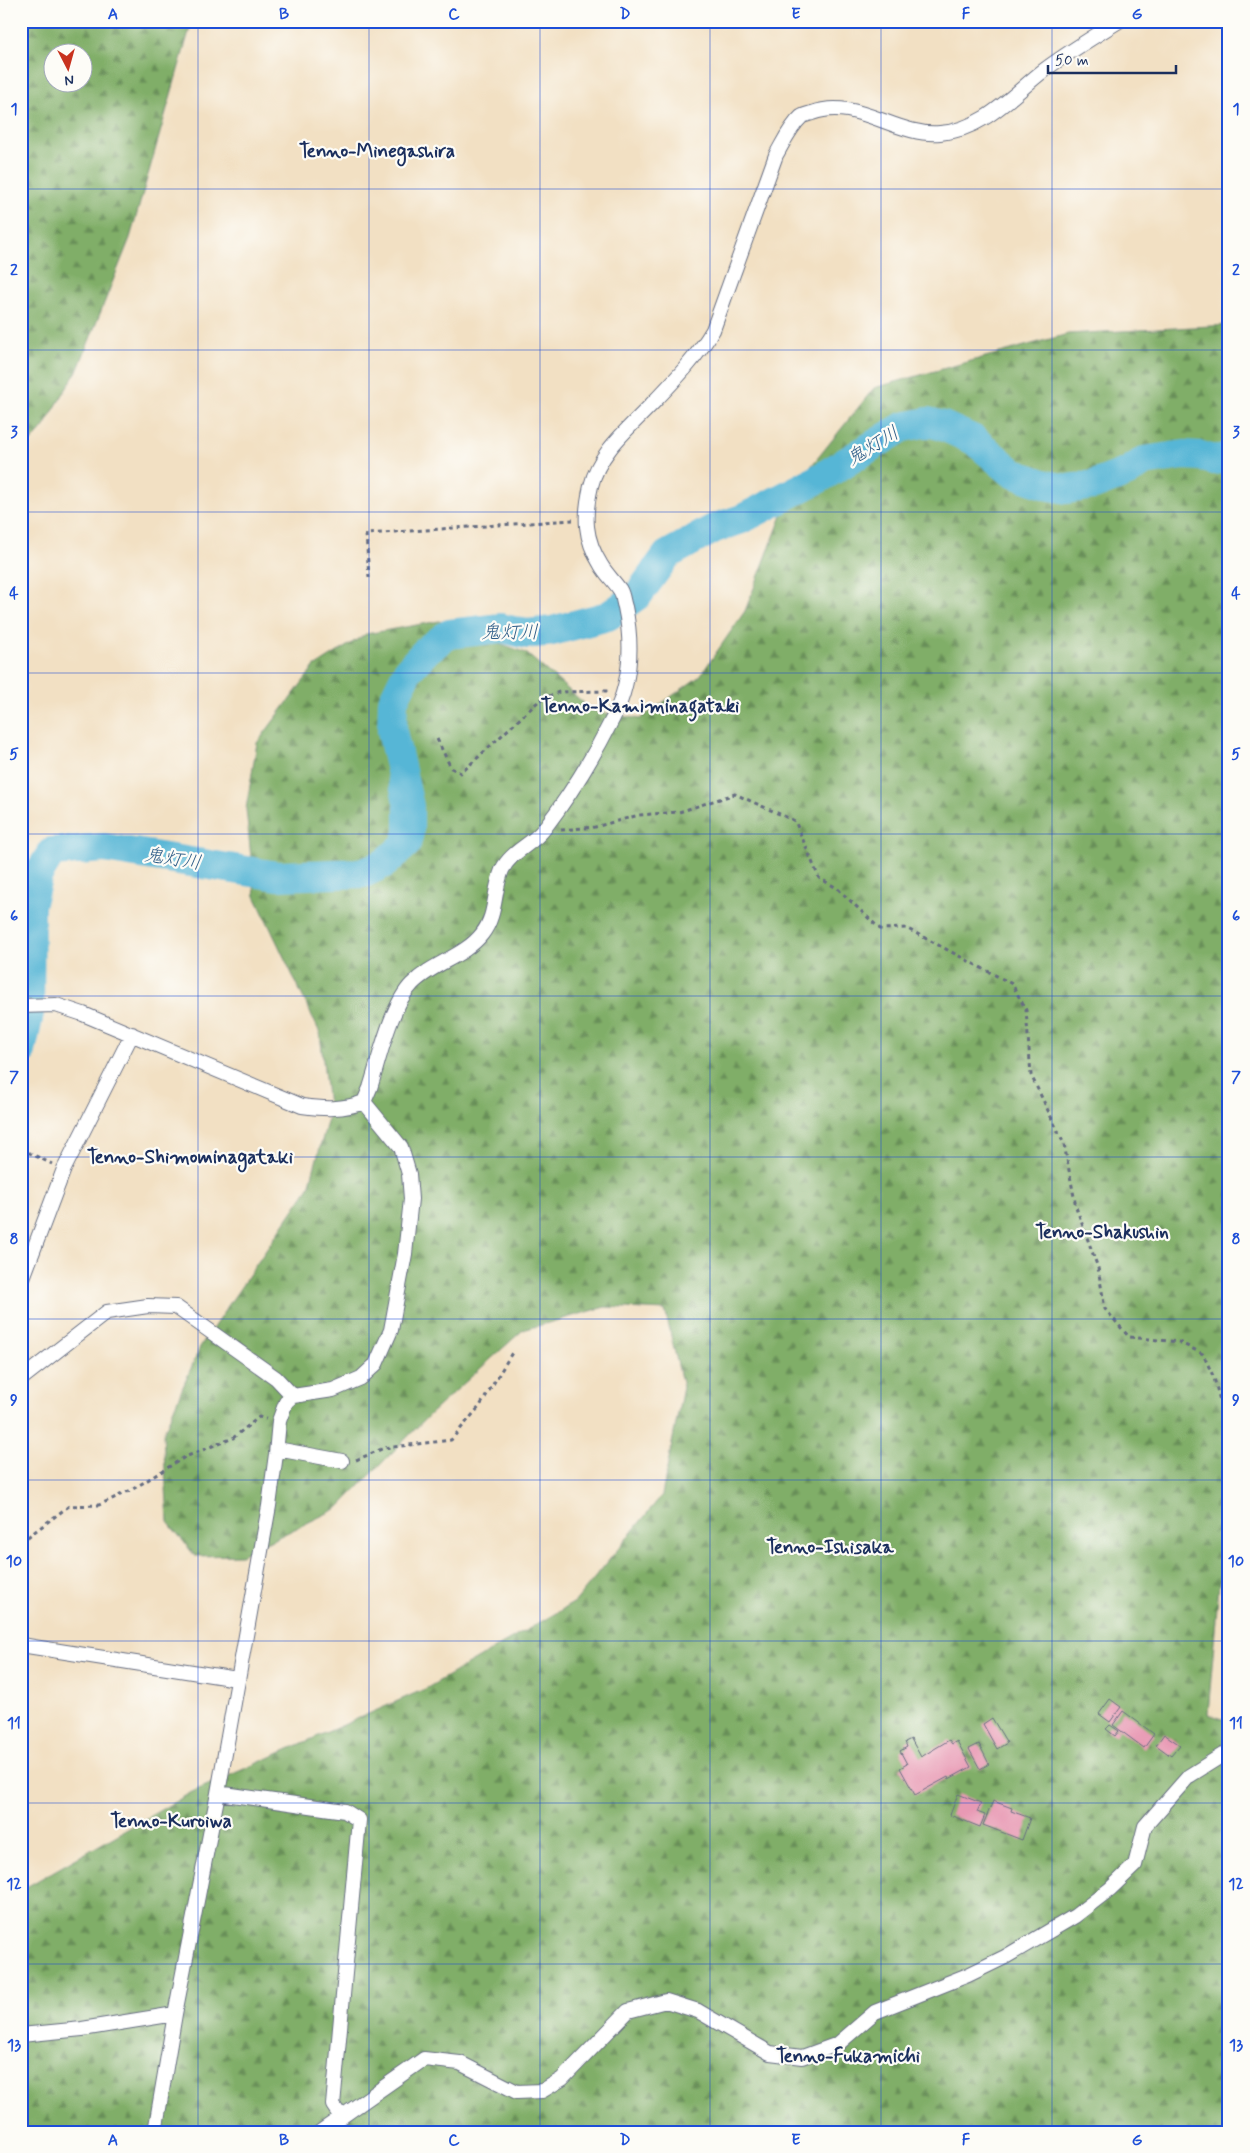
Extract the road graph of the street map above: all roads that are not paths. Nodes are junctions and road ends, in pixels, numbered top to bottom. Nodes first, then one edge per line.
1 (1119, 21) edge
2 (21, 1006) edge
3 (132, 1034) junction
4 (364, 1102) junction
5 (21, 1283) edge
6 (21, 1379) edge
7 (293, 1396) junction
8 (277, 1449) junction
9 (342, 1461) road end
10 (21, 1644) edge
11 (237, 1680) junction
12 (1229, 1752) edge
13 (218, 1793) junction
14 (175, 2014) junction
15 (21, 2034) edge
16 (341, 2117) junction
17 (155, 2132) edge
18 (320, 2132) edge

1 - 4 street
2 - 3 street
3 - 4 street
3 - 5 street
4 - 7 street
6 - 7 street
7 - 8 street
8 - 9 street
8 - 11 street
10 - 11 street
11 - 13 street
12 - 16 street
13 - 14 street
13 - 16 street
14 - 15 street
14 - 17 street
16 - 18 street

